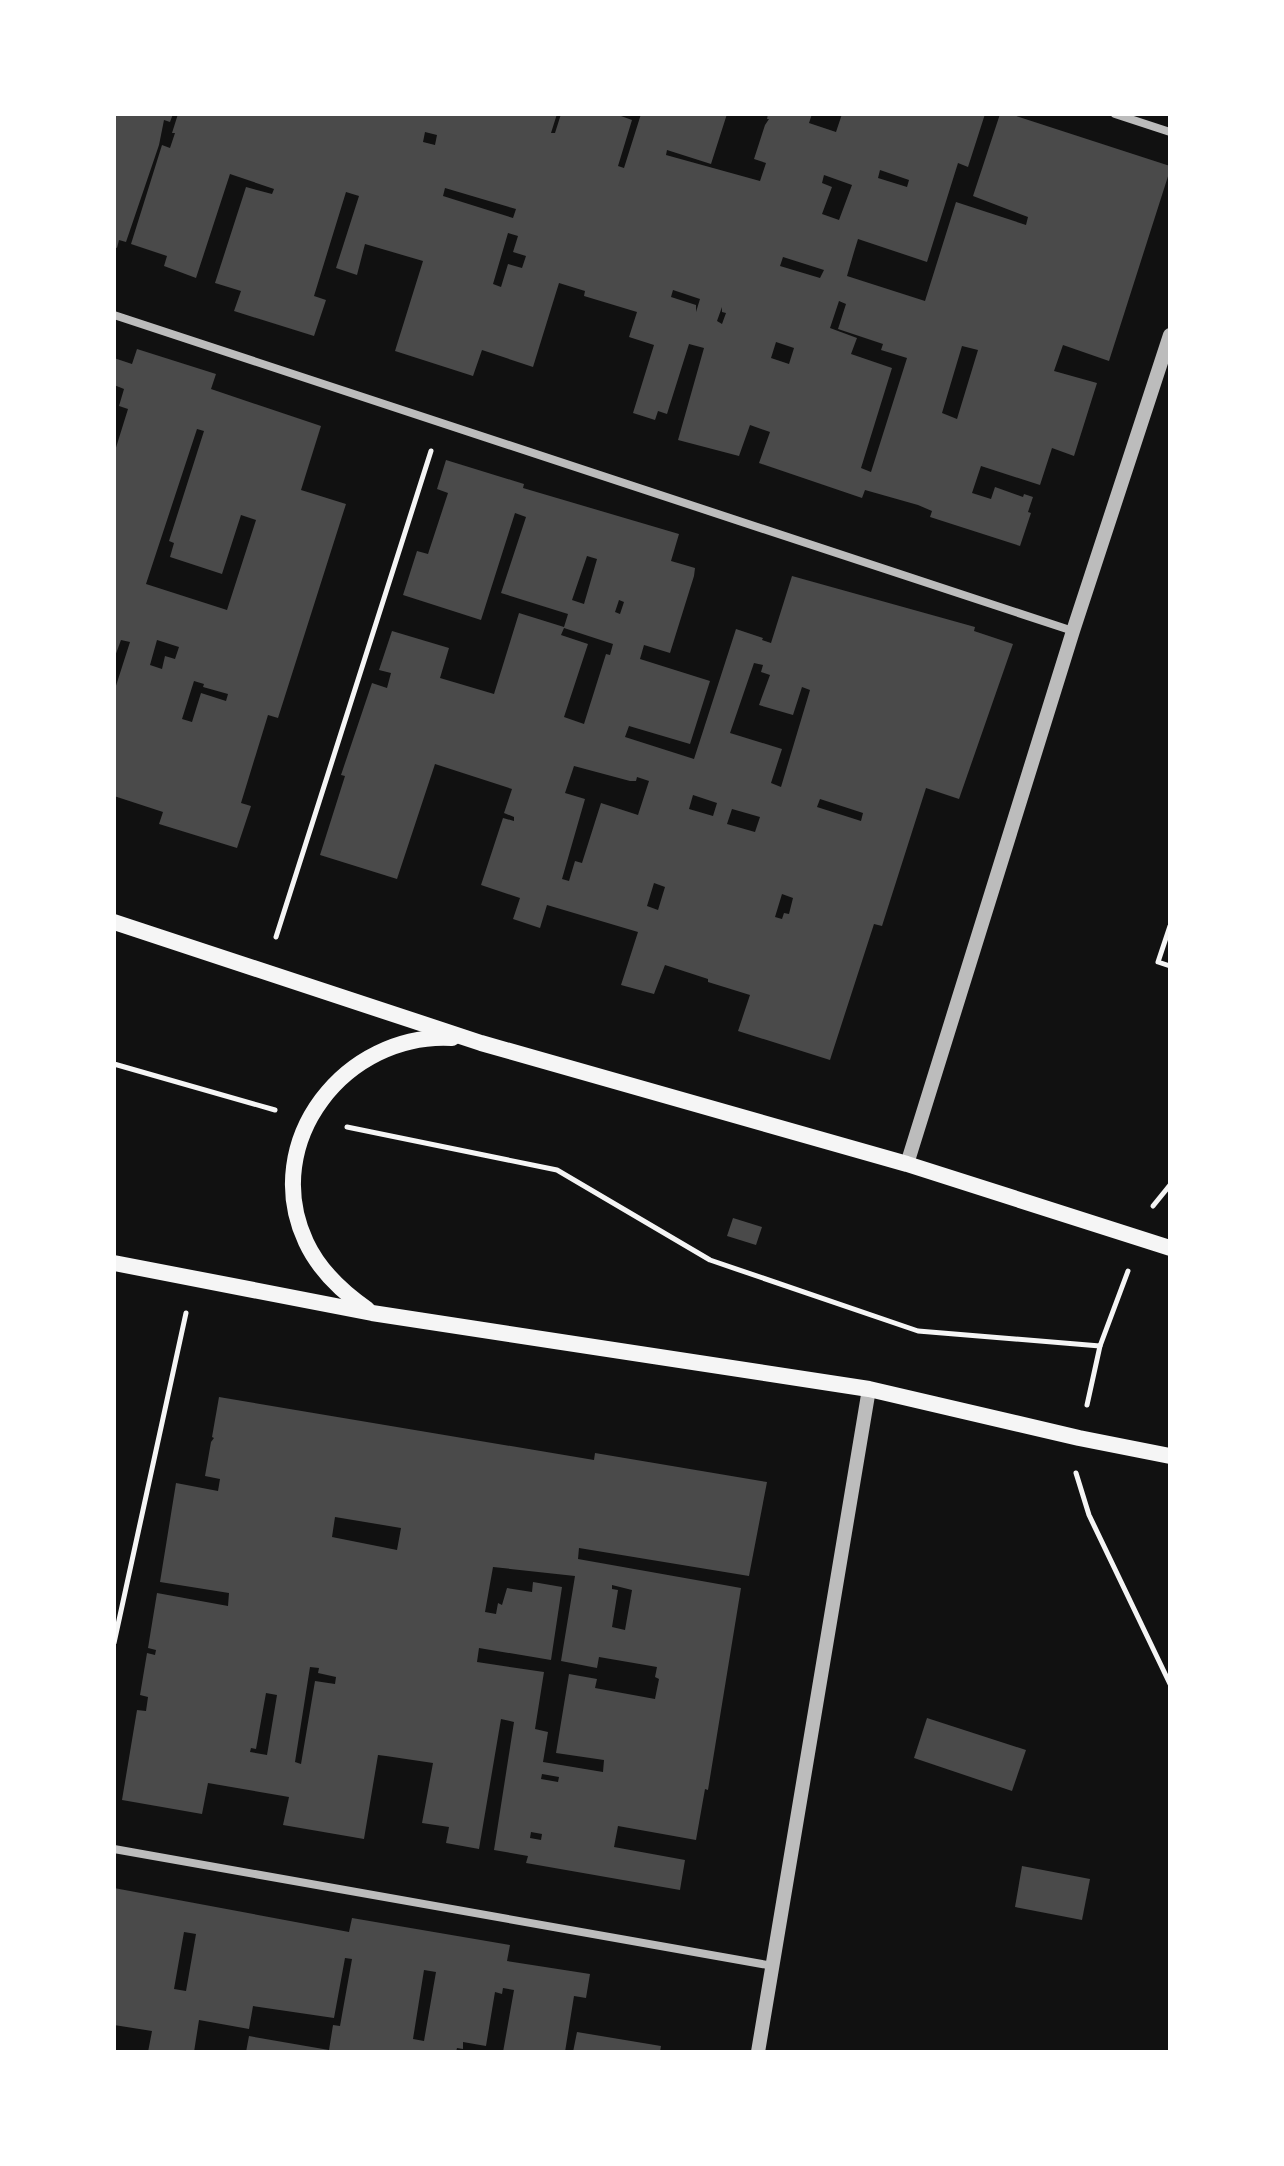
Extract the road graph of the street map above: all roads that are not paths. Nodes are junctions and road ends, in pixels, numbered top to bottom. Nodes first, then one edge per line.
1 (1115, 114) edge
2 (1170, 132) edge
3 (114, 315) edge
4 (1170, 335) edge
5 (1073, 631) junction
6 (114, 922) edge
7 (481, 1043) junction
8 (907, 1164) junction
9 (1170, 1248) edge
10 (114, 1263) edge
11 (372, 1313) junction
12 (869, 1389) junction
13 (1170, 1456) edge
14 (114, 1849) edge
15 (774, 1966) junction
16 (758, 2052) edge

1 - 2 street
3 - 5 street
4 - 5 street
5 - 8 street
6 - 7 main road
7 - 8 main road
7 - 11 main road
8 - 9 main road
10 - 11 main road
11 - 12 main road
12 - 13 main road
12 - 15 street
14 - 15 street
15 - 16 street

